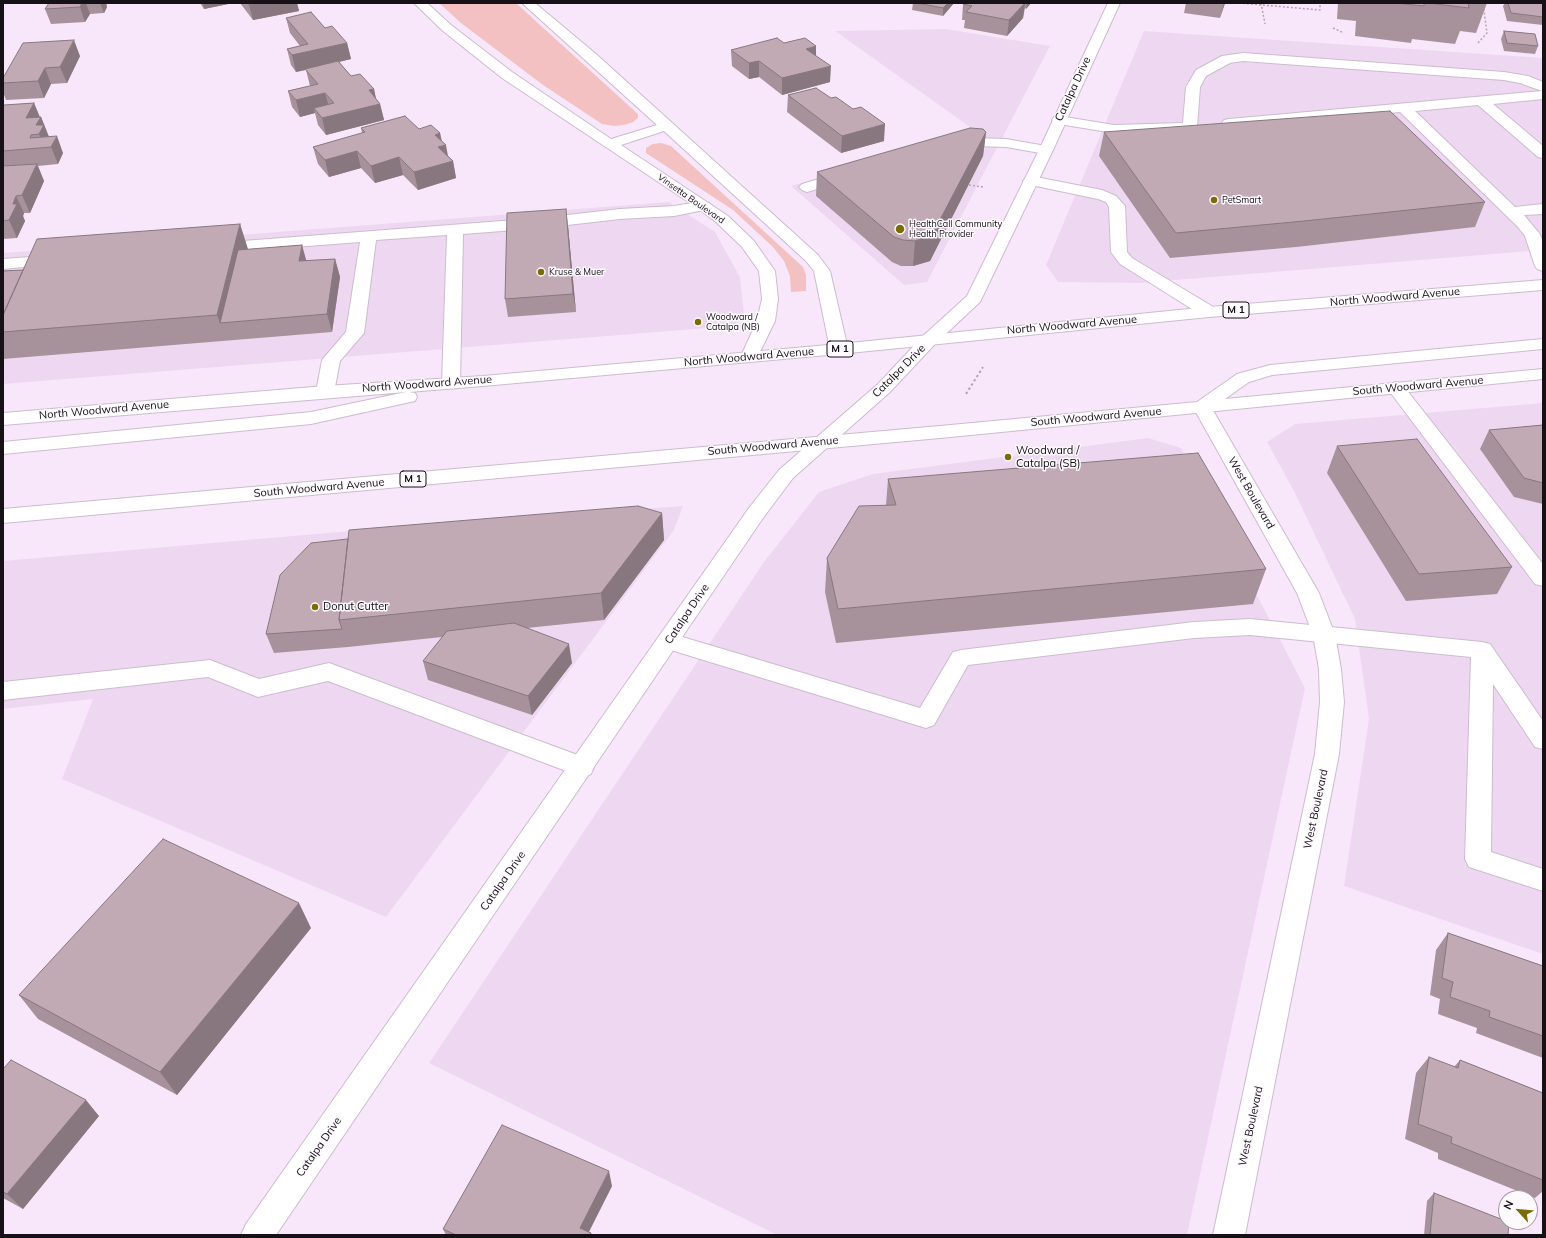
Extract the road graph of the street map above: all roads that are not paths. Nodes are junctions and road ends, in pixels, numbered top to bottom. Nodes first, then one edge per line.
1 (420, 3) edge
2 (528, 3) edge
3 (1114, 3) edge
4 (1543, 87) edge
5 (1543, 95) edge
6 (1481, 100) junction
7 (1403, 107) junction
8 (1059, 120) junction
9 (667, 126) junction
10 (1190, 127) junction
11 (608, 144) junction
12 (943, 150) edge
13 (1046, 150) junction
14 (1543, 154) edge
15 (860, 173) edge
16 (1031, 181) junction
17 (807, 187) dead end
18 (704, 206) junction
19 (1543, 210) edge
20 (1512, 212) junction
21 (455, 230) junction
22 (369, 236) junction
23 (202, 249) edge
24 (75, 259) edge
25 (3, 264) edge
26 (1543, 266) edge
27 (1543, 285) edge
28 (1209, 312) junction
29 (929, 340) junction
30 (1543, 344) edge
31 (838, 349) junction
32 (750, 356) junction
33 (1543, 374) edge
34 (483, 381) junction
35 (451, 383) junction
36 (1396, 388) junction
37 (325, 392) junction
38 (1202, 407) junction
39 (3, 419) edge
40 (822, 442) junction
41 (3, 448) edge
42 (3, 516) edge
43 (1543, 579) edge
44 (1324, 636) junction
45 (669, 641) junction
46 (1482, 650) junction
47 (3, 692) edge
48 (1543, 740) edge
49 (582, 767) junction
50 (1543, 880) edge
51 (257, 1235) edge
52 (1229, 1235) edge

1 - 11 street, Vinsetta Boulevard
2 - 9 street
3 - 8 street, Catalpa Drive
4 - 10 street
5 - 6 street
6 - 7 street
6 - 14 street
7 - 10 street
7 - 20 street
8 - 10 street
8 - 13 street, Catalpa Drive
9 - 11 street
9 - 31 street
11 - 18 street, Vinsetta Boulevard
12 - 13 street
13 - 16 street, Catalpa Drive
15 - 17 street
16 - 28 street
16 - 29 street, Catalpa Drive
18 - 21 street
18 - 32 street, Vinsetta Boulevard
19 - 20 street
20 - 26 street
21 - 22 street
21 - 35 street
22 - 23 street
22 - 37 street
24 - 25 street
27 - 28 street, North Woodward Avenue / M 1
28 - 29 street, North Woodward Avenue / M 1
29 - 31 street, North Woodward Avenue / M 1
29 - 40 street, Catalpa Drive
30 - 38 street
31 - 32 street, North Woodward Avenue / M 1
32 - 34 street, North Woodward Avenue / M 1
33 - 36 street, South Woodward Avenue / M 1
34 - 35 street, North Woodward Avenue / M 1
34 - 41 street
35 - 37 street, North Woodward Avenue / M 1
36 - 38 street, South Woodward Avenue / M 1
36 - 43 street
37 - 39 street, North Woodward Avenue / M 1
38 - 40 street, South Woodward Avenue / M 1
38 - 44 street, West Boulevard
40 - 42 street, South Woodward Avenue / M 1
40 - 45 street, Catalpa Drive
44 - 45 street
44 - 46 street
44 - 52 street, West Boulevard
45 - 49 street, Catalpa Drive
46 - 48 street
46 - 50 street
47 - 49 street
49 - 51 street, Catalpa Drive

